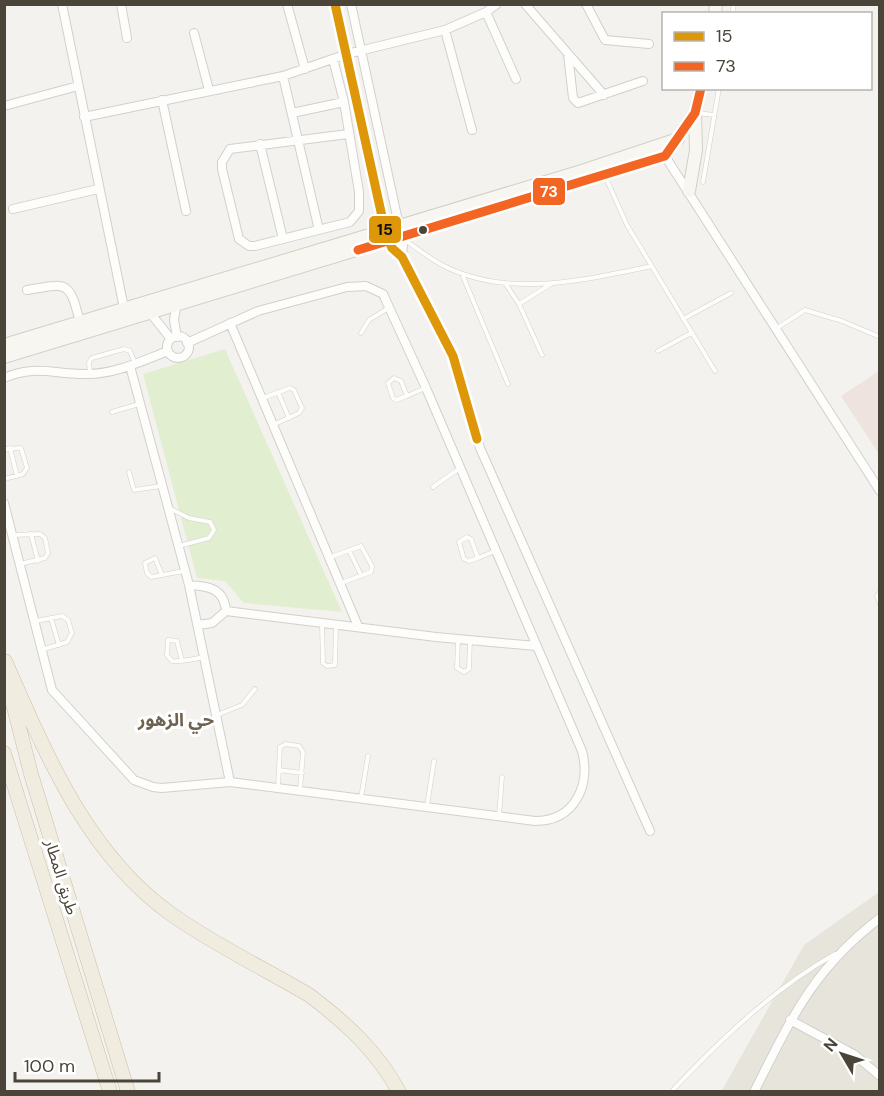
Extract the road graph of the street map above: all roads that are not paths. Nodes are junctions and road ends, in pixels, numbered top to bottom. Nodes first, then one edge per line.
1 (62, 4) edge
2 (121, 4) edge
3 (287, 4) edge
4 (335, 4) edge
5 (351, 4) edge
6 (497, 4) edge
7 (525, 4) edge
8 (586, 4) edge
9 (486, 12) junction
10 (445, 30) junction
11 (194, 33) dead end
12 (127, 38) dead end
13 (649, 44) dead end
14 (362, 51) junction
15 (347, 54) junction
16 (568, 54) junction
17 (333, 59) junction
18 (305, 69) junction
19 (283, 76) junction
20 (516, 79) dead end
21 (643, 81) dead end
22 (78, 86) junction
23 (210, 90) junction
24 (701, 90) edge
25 (719, 90) edge
26 (604, 95) junction
27 (162, 100) junction
28 (344, 102) junction
29 (4, 106) edge
30 (292, 113) junction
31 (695, 113) junction
32 (714, 115) junction
33 (84, 117) junction
34 (472, 130) dead end
35 (348, 134) junction
36 (299, 141) junction
37 (260, 144) junction
38 (661, 151) junction
39 (604, 176) junction
40 (702, 182) dead end
41 (98, 189) junction
42 (689, 191) junction
43 (12, 209) dead end
44 (186, 211) dead end
45 (319, 230) junction
46 (393, 233) junction
47 (283, 239) junction
48 (652, 266) junction
49 (462, 273) junction
50 (505, 282) junction
51 (552, 284) junction
52 (27, 290) dead end
53 (731, 293) dead end
54 (519, 304) junction
55 (176, 307) junction
56 (390, 307) junction
57 (151, 314) junction
58 (125, 315) junction
59 (683, 319) junction
60 (80, 322) junction
61 (230, 323) junction
62 (776, 328) junction
63 (361, 333) dead end
64 (691, 333) junction
65 (879, 337) edge
66 (174, 338) junction
67 (188, 343) junction
68 (4, 345) edge
69 (19, 347) junction
70 (168, 351) junction
71 (658, 351) dead end
72 (542, 355) dead end
73 (4, 357) edge
74 (132, 365) junction
75 (715, 371) dead end
76 (90, 374) junction
77 (4, 378) edge
78 (508, 384) dead end
79 (426, 388) junction
80 (278, 392) junction
81 (407, 396) junction
82 (262, 399) junction
83 (140, 404) junction
84 (112, 412) dead end
85 (289, 418) junction
86 (273, 425) junction
87 (10, 448) junction
88 (4, 449) edge
89 (460, 468) junction
90 (129, 472) dead end
91 (17, 476) junction
92 (4, 479) edge
93 (162, 486) junction
94 (433, 487) dead end
95 (879, 491) edge
96 (4, 503) edge
97 (168, 507) junction
98 (31, 534) junction
99 (13, 535) junction
100 (178, 546) junction
101 (349, 550) junction
102 (495, 551) junction
103 (329, 558) junction
104 (478, 558) junction
105 (38, 561) junction
106 (19, 564) junction
107 (185, 571) junction
108 (162, 575) junction
109 (361, 576) junction
110 (340, 584) junction
111 (189, 585) junction
112 (879, 592) edge
113 (879, 604) edge
114 (225, 611) junction
115 (51, 618) junction
116 (322, 621) junction
117 (33, 622) junction
118 (336, 623) junction
119 (198, 625) junction
120 (358, 626) junction
121 (458, 639) junction
122 (470, 640) junction
123 (59, 645) junction
124 (536, 646) junction
125 (40, 650) junction
126 (205, 657) junction
127 (5, 661) edge
128 (183, 661) junction
129 (255, 689) dead end
130 (217, 715) junction
131 (4, 753) edge
132 (368, 756) dead end
133 (434, 761) dead end
134 (279, 770) junction
135 (302, 773) junction
136 (502, 777) dead end
137 (230, 782) junction
138 (278, 788) junction
139 (300, 791) junction
140 (361, 799) junction
141 (427, 807) junction
142 (499, 817) junction
143 (650, 831) dead end
144 (879, 918) edge
145 (839, 952) junction
146 (790, 1020) junction
147 (879, 1076) edge
148 (110, 1092) edge
149 (128, 1092) edge
150 (399, 1092) edge
151 (671, 1092) edge
152 (754, 1092) edge

1 - 22 street
2 - 12 street
3 - 18 street
4 - 15 street
5 - 14 street
6 - 9 street
7 - 16 street
8 - 13 street
9 - 10 street
9 - 20 street
10 - 14 street
10 - 34 street
11 - 23 street
14 - 15 street
14 - 46 street
15 - 17 street
15 - 46 street
16 - 26 street
16 - 26 street
17 - 18 street
17 - 28 street
18 - 19 street
19 - 23 street
19 - 30 street
21 - 26 street
22 - 29 street
22 - 33 street
23 - 27 street
24 - 31 main road
25 - 32 lane
27 - 33 street
27 - 44 street
28 - 30 street
28 - 35 street
30 - 36 street
31 - 32 lane
31 - 38 main road
31 - 42 main road
32 - 40 lane
33 - 41 street
35 - 36 street
35 - 45 street
36 - 37 street
36 - 45 street
37 - 47 street
37 - 47 street
38 - 39 main road
38 - 42 street
38 - 46 main road
39 - 46 main road
39 - 48 lane
41 - 43 street
41 - 58 street
42 - 62 street
45 - 47 street
46 - 49 lane
46 - 55 main road
46 - 58 main road
46 - 143 street
48 - 51 lane
48 - 59 lane
49 - 50 lane
49 - 78 lane
50 - 51 lane
50 - 54 lane
51 - 54 lane
52 - 60 street
53 - 59 lane
54 - 72 lane
55 - 57 main road
55 - 66 street
56 - 61 street
56 - 63 lane
56 - 79 street
57 - 58 main road
57 - 66 street
58 - 60 main road
58 - 69 main road
59 - 64 lane
60 - 69 main road
61 - 67 street
61 - 82 street
62 - 65 lane
62 - 95 street
64 - 71 lane
64 - 75 lane
66 - 67 street
66 - 70 street
67 - 70 street
68 - 69 main road
69 - 73 main road
70 - 74 street
74 - 76 street
74 - 76 lane
74 - 83 street
76 - 77 street
79 - 81 lane
79 - 89 street
80 - 82 lane
80 - 85 lane
80 - 85 lane
81 - 81 lane
82 - 86 street
83 - 84 lane
83 - 93 street
85 - 86 lane
86 - 103 street
87 - 88 lane
87 - 91 lane
87 - 91 lane
89 - 94 lane
89 - 102 street
90 - 93 lane
91 - 92 lane
93 - 97 street
96 - 99 street
97 - 100 street
97 - 100 lane
98 - 99 lane
98 - 105 lane
98 - 105 lane
99 - 106 street
100 - 107 street
101 - 103 lane
101 - 109 lane
101 - 109 lane
102 - 104 lane
102 - 124 street
103 - 110 street
104 - 104 lane
105 - 106 lane
106 - 117 street
107 - 108 lane
107 - 111 street
108 - 108 lane
109 - 110 lane
110 - 120 street
111 - 114 street
111 - 119 street
112 - 113 lane
114 - 116 street
114 - 119 street
115 - 117 lane
115 - 123 lane
115 - 123 lane
116 - 118 street
116 - 118 lane
117 - 125 street
118 - 120 street
119 - 126 street
120 - 121 street
121 - 122 street
121 - 122 lane
122 - 124 street
123 - 125 lane
124 - 142 street
125 - 137 street
126 - 128 lane
126 - 130 street
127 - 149 highway, طريق المطار
127 - 150 highway
128 - 128 lane
129 - 130 lane
130 - 137 street
131 - 148 highway, طريق المطار
132 - 140 lane
133 - 141 lane
134 - 135 lane
134 - 135 lane
134 - 138 lane
135 - 139 lane
136 - 142 lane
137 - 138 street
138 - 139 street
139 - 140 street
140 - 141 street
141 - 142 street
144 - 145 street
145 - 146 street
145 - 151 lane
146 - 147 street
146 - 152 street

